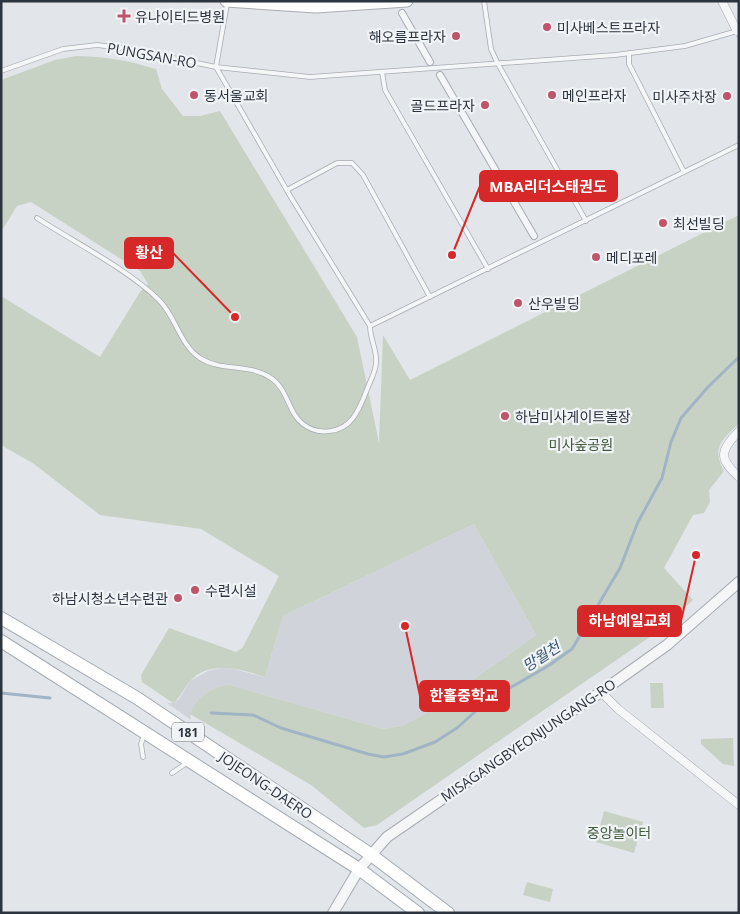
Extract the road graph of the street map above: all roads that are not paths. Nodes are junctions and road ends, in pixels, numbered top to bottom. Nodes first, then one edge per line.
1 (227, 1) edge
2 (407, 1) edge
3 (484, 1) edge
4 (722, 1) edge
5 (402, 14) dead end
6 (738, 33) edge
7 (629, 53) junction
8 (430, 62) dead end
9 (498, 64) junction
10 (216, 67) junction
11 (1, 71) edge
12 (382, 72) junction
13 (440, 74) dead end
14 (739, 146) edge
15 (684, 172) junction
16 (287, 190) junction
17 (37, 218) dead end
18 (586, 221) junction
19 (534, 236) dead end
20 (488, 269) junction
21 (430, 297) junction
22 (370, 326) junction
23 (739, 431) edge
24 (739, 477) edge
25 (739, 582) edge
26 (1, 618) edge
27 (1, 641) edge
28 (601, 692) junction
29 (145, 733) junction
30 (143, 757) dead end
31 (189, 761) junction
32 (172, 773) dead end
33 (739, 805) edge
34 (370, 854) junction
35 (359, 869) junction
36 (333, 913) edge
37 (418, 913) edge
38 (448, 913) edge

1 - 2 main road
1 - 10 lane
3 - 9 lane
4 - 6 street
5 - 8 street
6 - 7 lane, PUNGSAN-RO
7 - 9 lane, PUNGSAN-RO
7 - 15 lane
9 - 12 lane, PUNGSAN-RO
9 - 18 lane
10 - 11 lane, PUNGSAN-RO
10 - 12 lane, PUNGSAN-RO
10 - 16 lane
12 - 20 lane
13 - 19 street
14 - 15 lane
15 - 18 lane
16 - 21 lane
16 - 22 lane
17 - 22 lane
18 - 20 lane
20 - 21 lane
21 - 22 lane
23 - 24 street
25 - 28 street, MISAGANGBYEONJUNGANG-RO
26 - 34 main road, JOJEONG-DAERO / 181
27 - 29 main road, JOJEONG-DAERO
28 - 33 street
28 - 34 street, MISAGANGBYEONJUNGANG-RO
29 - 30 lane
29 - 31 main road, JOJEONG-DAERO
31 - 32 lane
31 - 35 main road, JOJEONG-DAERO
34 - 35 street, MISAGANGBYEONJUNGANG-RO
34 - 38 main road, JOJEONG-DAERO / 181
35 - 36 street, MISAGANGBYEONJUNGANG-RO
35 - 37 main road, JOJEONG-DAERO

